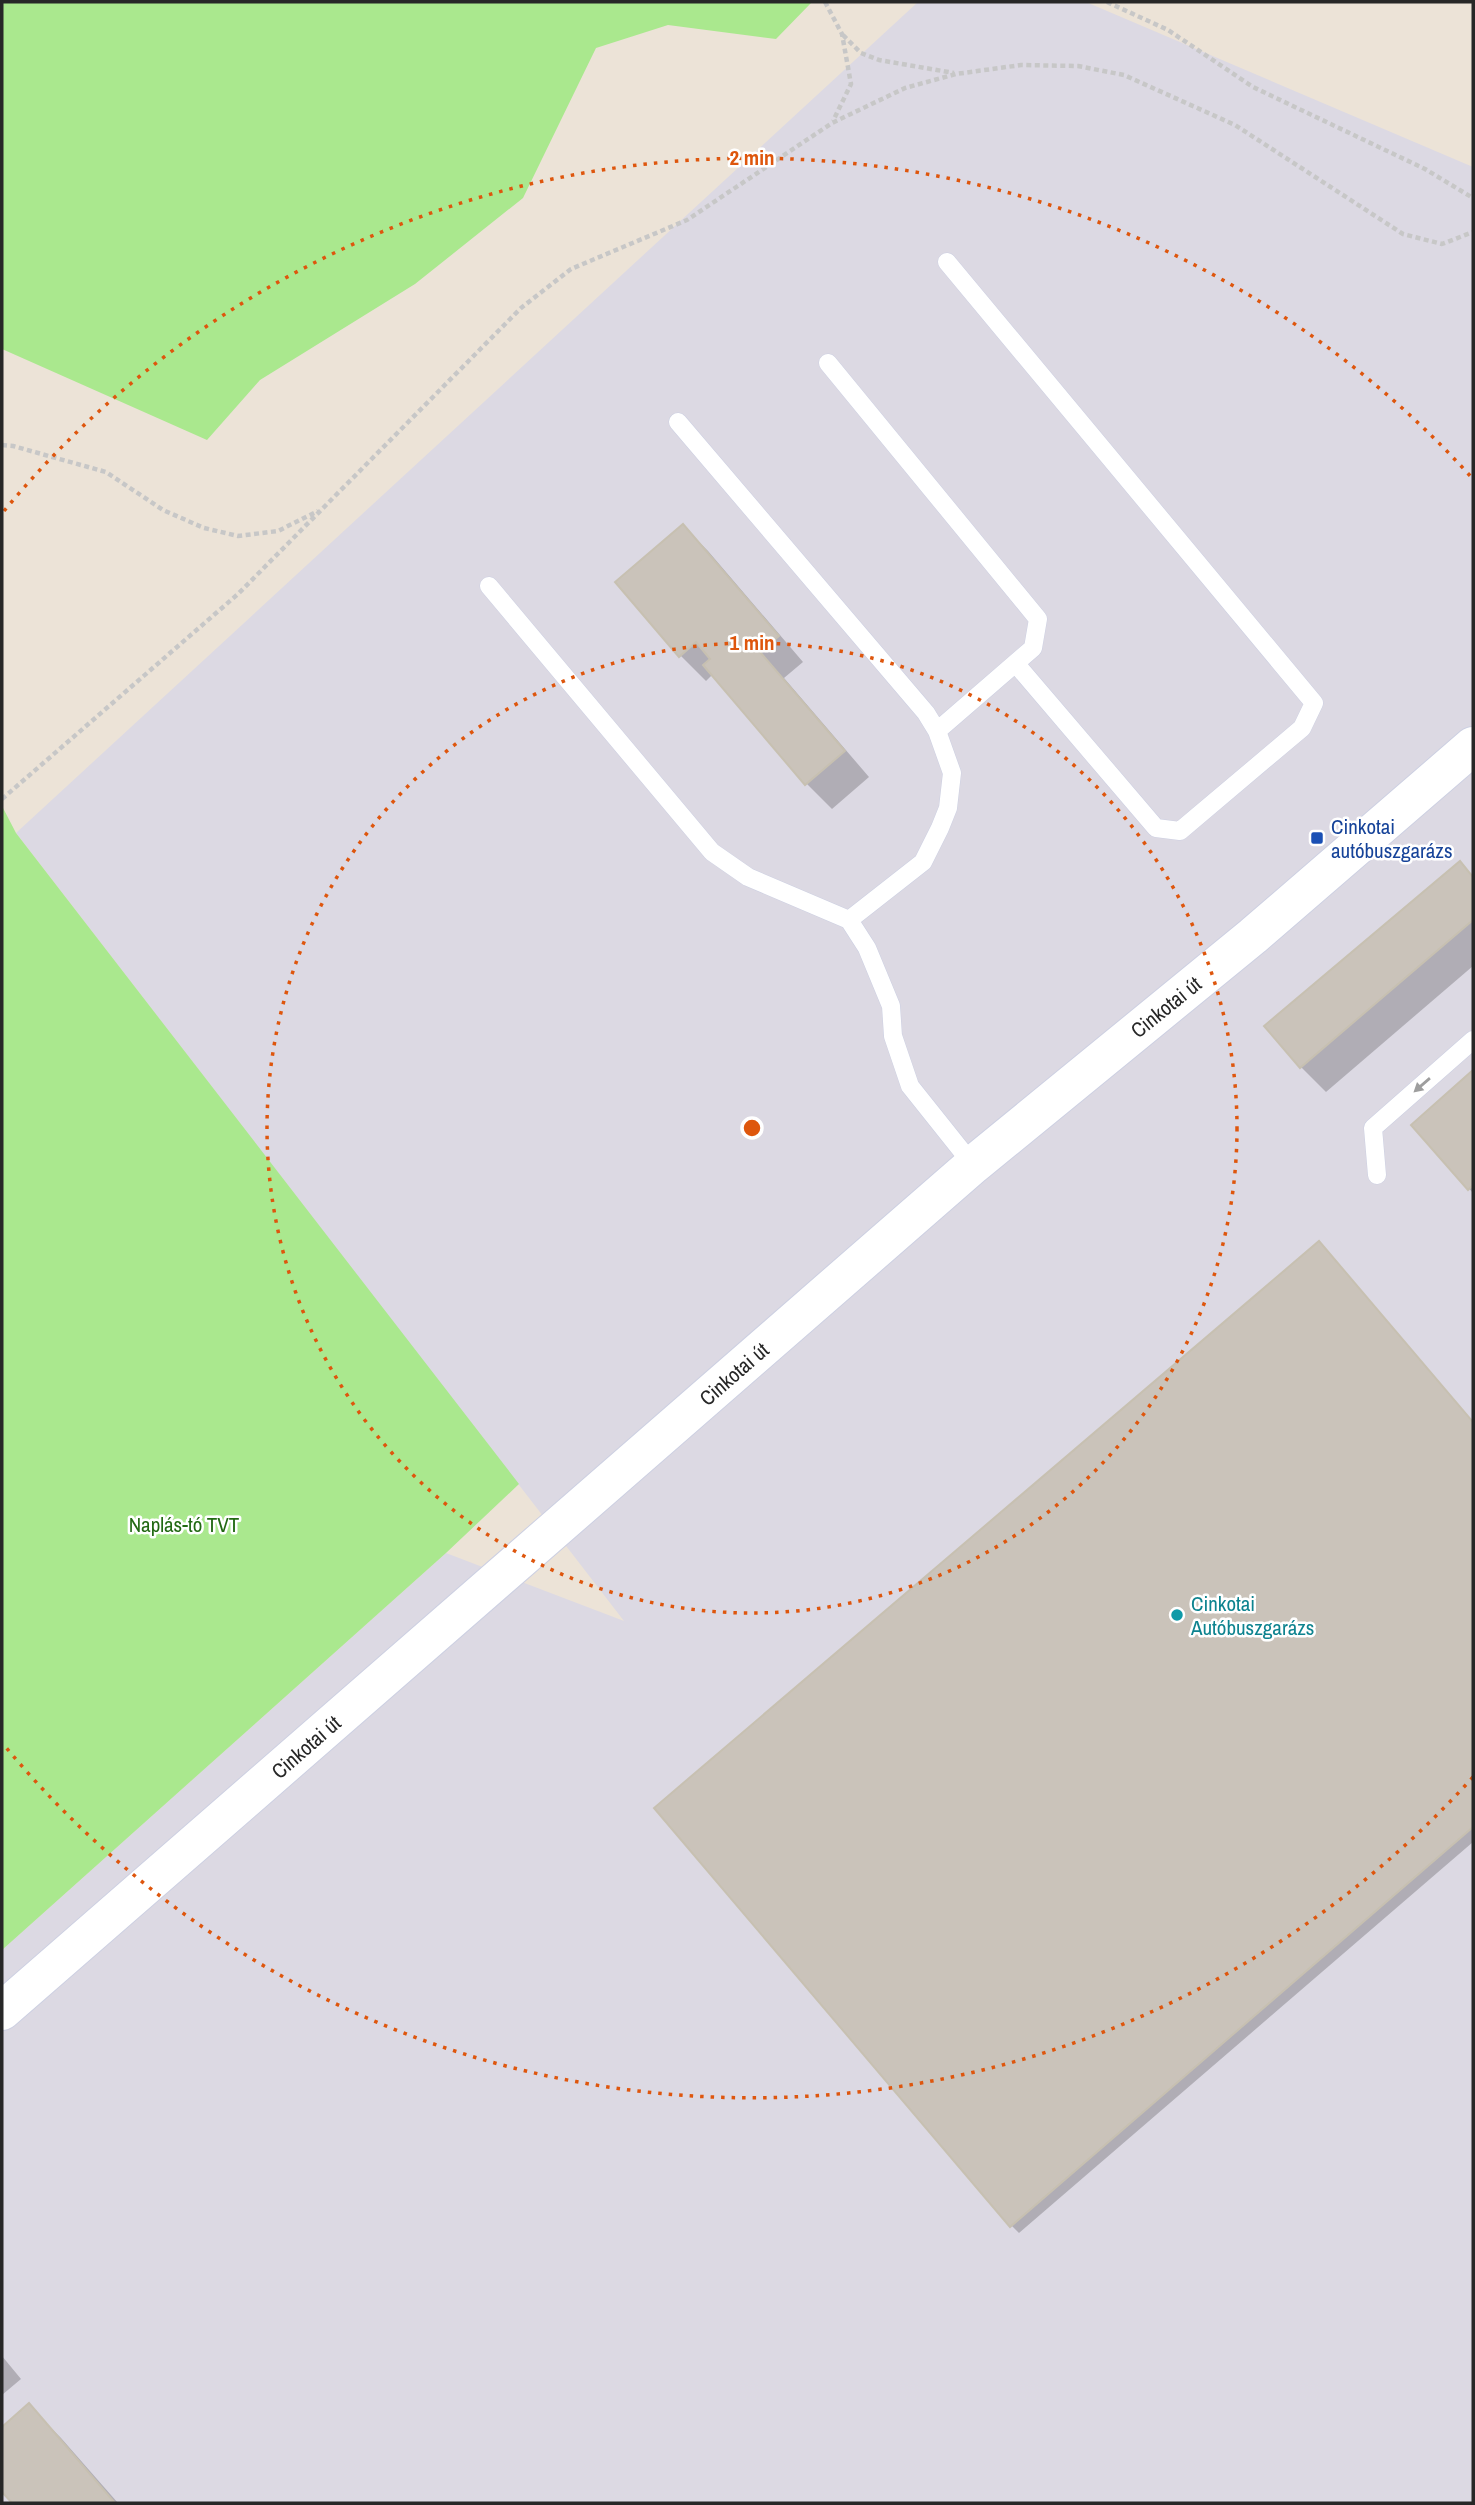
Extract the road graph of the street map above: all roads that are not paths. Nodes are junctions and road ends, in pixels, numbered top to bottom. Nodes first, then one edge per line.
1 (947, 262) dead end
2 (828, 363) dead end
3 (678, 422) dead end
4 (489, 586) dead end
5 (1016, 664) junction
6 (937, 732) junction
7 (1473, 746) edge
8 (849, 920) junction
9 (1473, 1040) edge
10 (973, 1166) junction
11 (1377, 1175) dead end
12 (2, 2011) edge

1 - 5 lane
2 - 5 lane
3 - 6 lane
4 - 8 lane
5 - 6 lane
6 - 8 lane
7 - 10 main road, Cinkotai út
8 - 10 lane
9 -> 11 lane
10 - 12 main road, Cinkotai út

